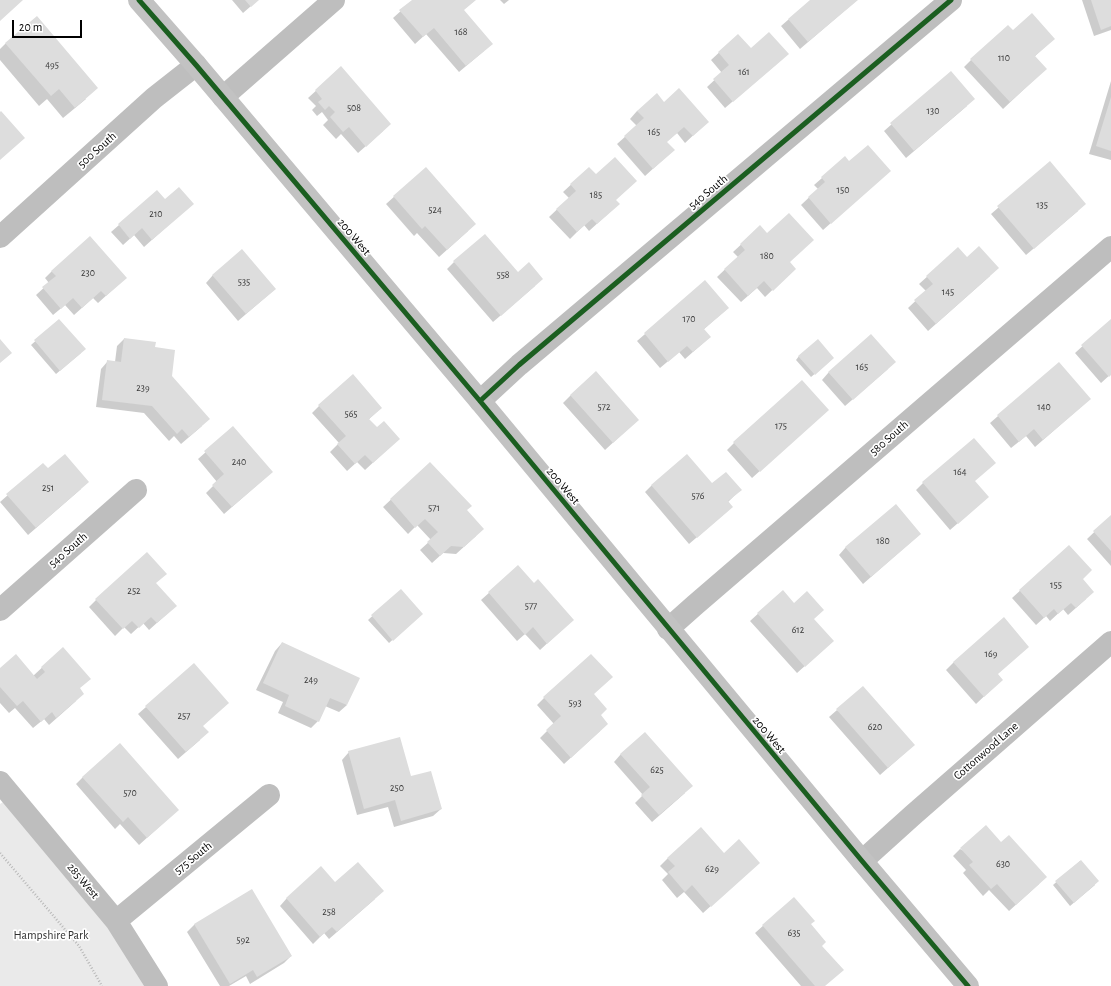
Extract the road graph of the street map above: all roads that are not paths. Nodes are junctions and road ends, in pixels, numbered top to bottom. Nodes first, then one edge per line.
1 (139, 0) edge
2 (334, 0) edge
3 (952, 0) edge
4 (196, 65) junction
5 (223, 98) junction
6 (0, 237) edge
7 (1111, 247) edge
8 (480, 401) junction
9 (136, 490) dead end
10 (0, 610) edge
11 (668, 629) junction
12 (1111, 642) edge
13 (0, 782) edge
14 (269, 795) dead end
15 (862, 861) junction
16 (116, 921) junction
17 (157, 986) edge
18 (968, 986) edge

1 - 4 street, 200 West
2 - 5 street
3 - 8 street, 540 South
4 - 5 street, 200 West
4 - 6 street, 500 South
5 - 8 street, 200 West
7 - 11 street, 580 South
8 - 11 street, 200 West
9 - 10 street, 540 South
11 - 15 street, 200 West
12 - 15 street, Cottonwood Lane
13 - 16 street, 285 West
14 - 16 street, 575 South
15 - 18 street, 200 West
16 - 17 street, 285 West

